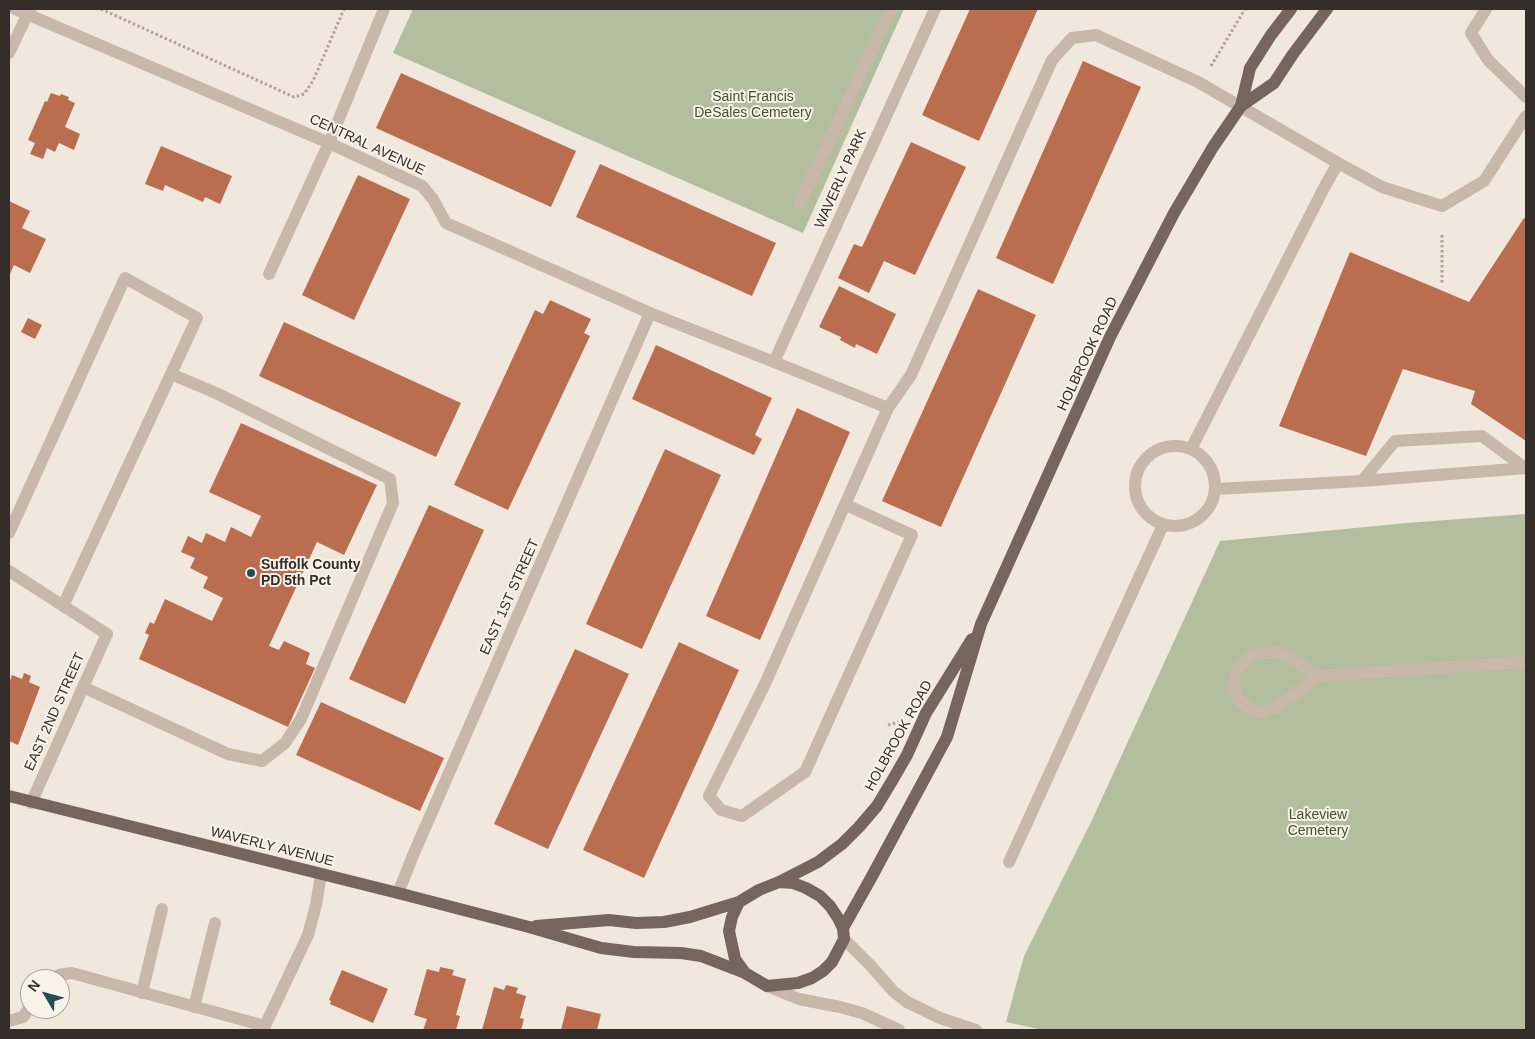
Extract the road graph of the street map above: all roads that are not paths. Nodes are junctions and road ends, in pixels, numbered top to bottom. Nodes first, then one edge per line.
1 (15, 9) edge
2 (384, 9) edge
3 (891, 9) edge
4 (935, 9) edge
5 (1291, 9) edge
6 (1327, 9) edge
7 (1486, 9) edge
8 (29, 12) edge
9 (9, 53) edge
10 (1525, 91) edge
11 (1241, 106) junction
12 (1526, 116) edge
13 (329, 144) junction
14 (1338, 163) junction
15 (800, 204) dead end
16 (269, 274) dead end
17 (650, 312) junction
18 (774, 362) junction
19 (171, 374) junction
20 (888, 408) junction
21 (1191, 449) junction
22 (1526, 468) edge
23 (1362, 481) junction
24 (1215, 488) junction
25 (846, 505) junction
26 (1163, 525) junction
27 (9, 533) edge
28 (9, 571) edge
29 (63, 606) junction
30 (981, 624) junction
31 (1526, 662) edge
32 (1320, 676) junction
33 (83, 687) junction
34 (9, 796) edge
35 (31, 803) junction
36 (1009, 862) dead end
37 (320, 875) junction
38 (779, 882) junction
39 (398, 893) junction
40 (740, 902) junction
41 (162, 909) dead end
42 (215, 923) dead end
43 (529, 927) junction
44 (843, 934) junction
45 (745, 973) junction
46 (70, 974) edge
47 (767, 986) junction
48 (142, 993) junction
49 (194, 1007) junction
50 (264, 1028) edge
51 (896, 1030) edge
52 (976, 1030) edge

1 - 8 street, CENTRAL AVENUE
2 - 13 street
3 - 15 street
4 - 18 street, WAVERLY PARK
5 - 11 main road, HOLBROOK ROAD
6 - 11 main road, HOLBROOK ROAD
7 - 10 street
8 - 9 street
8 - 13 street, CENTRAL AVENUE
11 - 14 street
11 - 20 street
11 - 30 main road, HOLBROOK ROAD
12 - 14 street
13 - 16 street
13 - 17 street, CENTRAL AVENUE
14 - 21 street
17 - 18 street, CENTRAL AVENUE
17 - 39 street, EAST 1ST STREET
18 - 20 street, CENTRAL AVENUE
19 - 27 street
19 - 29 street
19 - 33 street
20 - 25 street
21 - 24 street
21 - 26 street
22 - 23 street
22 - 23 street
23 - 24 street
24 - 26 street
25 - 25 street
26 - 36 street
28 - 29 street
29 - 33 street, EAST 2ND STREET
30 - 38 main road, HOLBROOK ROAD
30 - 44 main road, HOLBROOK ROAD
31 - 32 street
32 - 32 street
33 - 35 street, EAST 2ND STREET
34 - 35 main road, WAVERLY AVENUE
35 - 37 main road, WAVERLY AVENUE
37 - 39 main road, WAVERLY AVENUE
37 - 50 street
38 - 40 main road
38 - 44 main road
39 - 43 main road, WAVERLY AVENUE
40 - 43 main road, WAVERLY AVENUE
40 - 45 main road
41 - 48 street
42 - 49 street
43 - 45 main road, WAVERLY AVENUE
44 - 47 main road
44 - 52 street
45 - 47 main road
46 - 48 street
47 - 51 street
48 - 49 street
49 - 50 street

